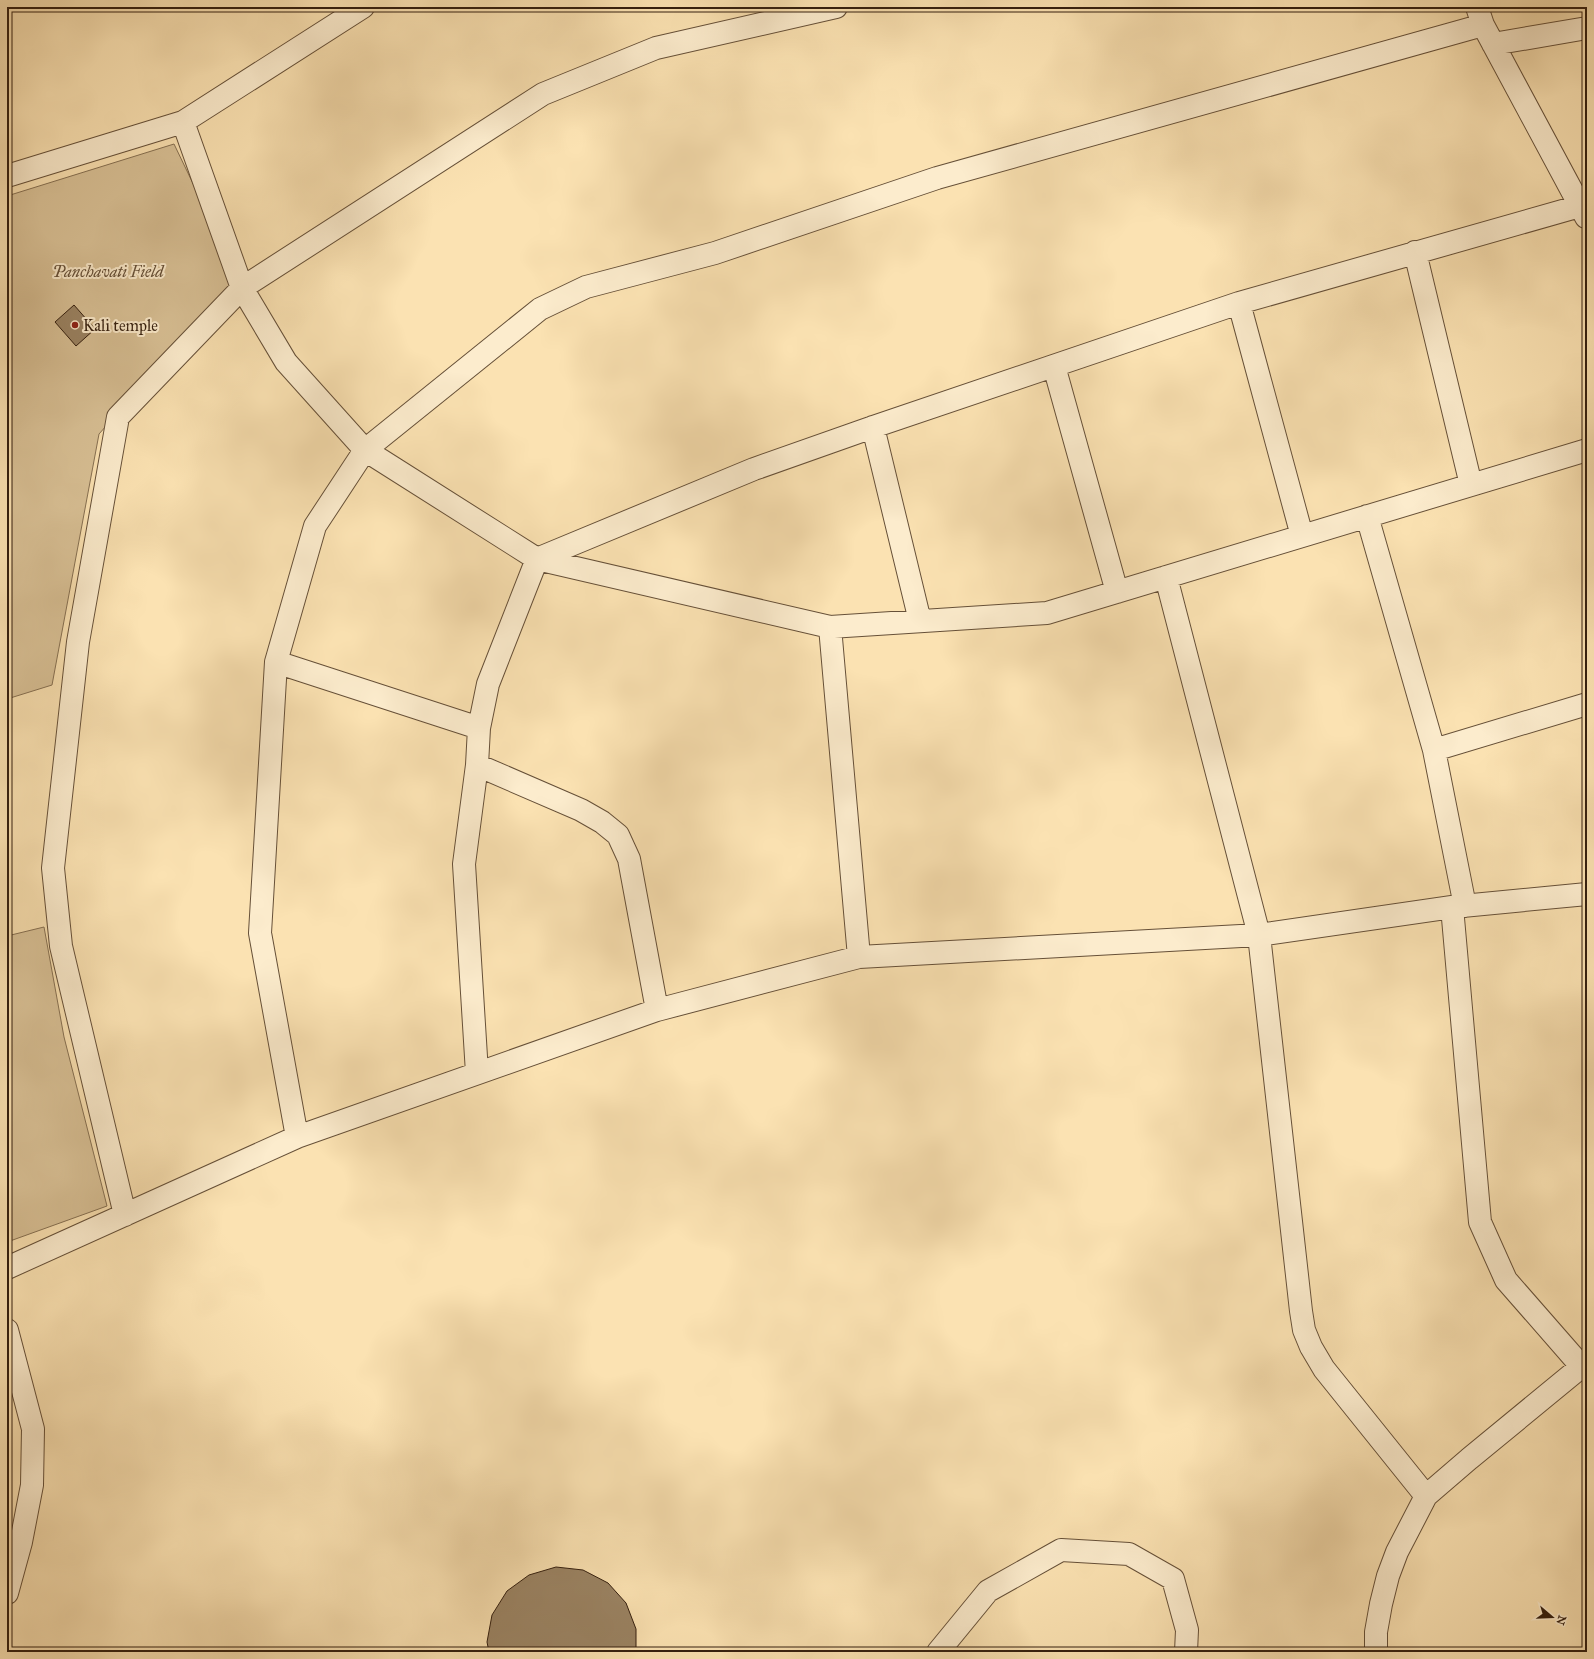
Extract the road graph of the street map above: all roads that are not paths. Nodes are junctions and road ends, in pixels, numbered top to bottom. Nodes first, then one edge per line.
1 (363, 7) edge
2 (836, 7) edge
3 (1484, 25) edge
4 (1587, 28) edge
5 (183, 122) junction
6 (7, 176) edge
7 (1584, 209) edge
8 (1415, 252) junction
9 (242, 288) junction
10 (1239, 303) junction
11 (1054, 366) junction
12 (873, 427) junction
13 (365, 450) junction
14 (1587, 450) edge
15 (1471, 485) junction
16 (1367, 516) junction
17 (1302, 536) junction
18 (537, 559) junction
19 (1166, 577) junction
20 (1117, 592) junction
21 (920, 621) junction
22 (830, 627) junction
23 (276, 662) junction
24 (1587, 704) edge
25 (479, 728) junction
26 (1434, 750) junction
27 (477, 765) junction
28 (1587, 894) edge
29 (1458, 906) junction
30 (1260, 935) junction
31 (859, 957) junction
32 (657, 1010) junction
33 (477, 1074) junction
34 (297, 1137) junction
35 (125, 1214) junction
36 (7, 1268) edge
37 (7, 1330) edge
38 (1584, 1364) edge
39 (1426, 1496) junction
40 (7, 1593) edge
41 (938, 1652) edge
42 (1186, 1652) edge
43 (1376, 1652) edge

1 - 5 street
2 - 9 street
3 - 4 street
3 - 7 street
3 - 13 street
5 - 6 street
5 - 9 street
7 - 8 street
8 - 10 street
8 - 15 street
9 - 13 street
9 - 35 street
10 - 11 street
10 - 17 street
11 - 12 street
11 - 20 street
12 - 18 street
12 - 21 street
13 - 18 street
13 - 23 street
14 - 15 street
15 - 16 street
16 - 17 street
16 - 26 street
17 - 19 street
18 - 22 street
18 - 25 street
19 - 20 street
19 - 30 street
20 - 21 street
21 - 22 street
22 - 31 street
23 - 25 street
23 - 34 street
24 - 26 street
25 - 27 street
26 - 29 street
27 - 32 street
27 - 33 street
28 - 29 street
29 - 30 street
29 - 38 street
30 - 31 street
30 - 39 street
31 - 32 street
32 - 33 street
33 - 34 street
34 - 35 street
35 - 36 street
37 - 40 street
38 - 39 street
39 - 43 street
41 - 42 street

